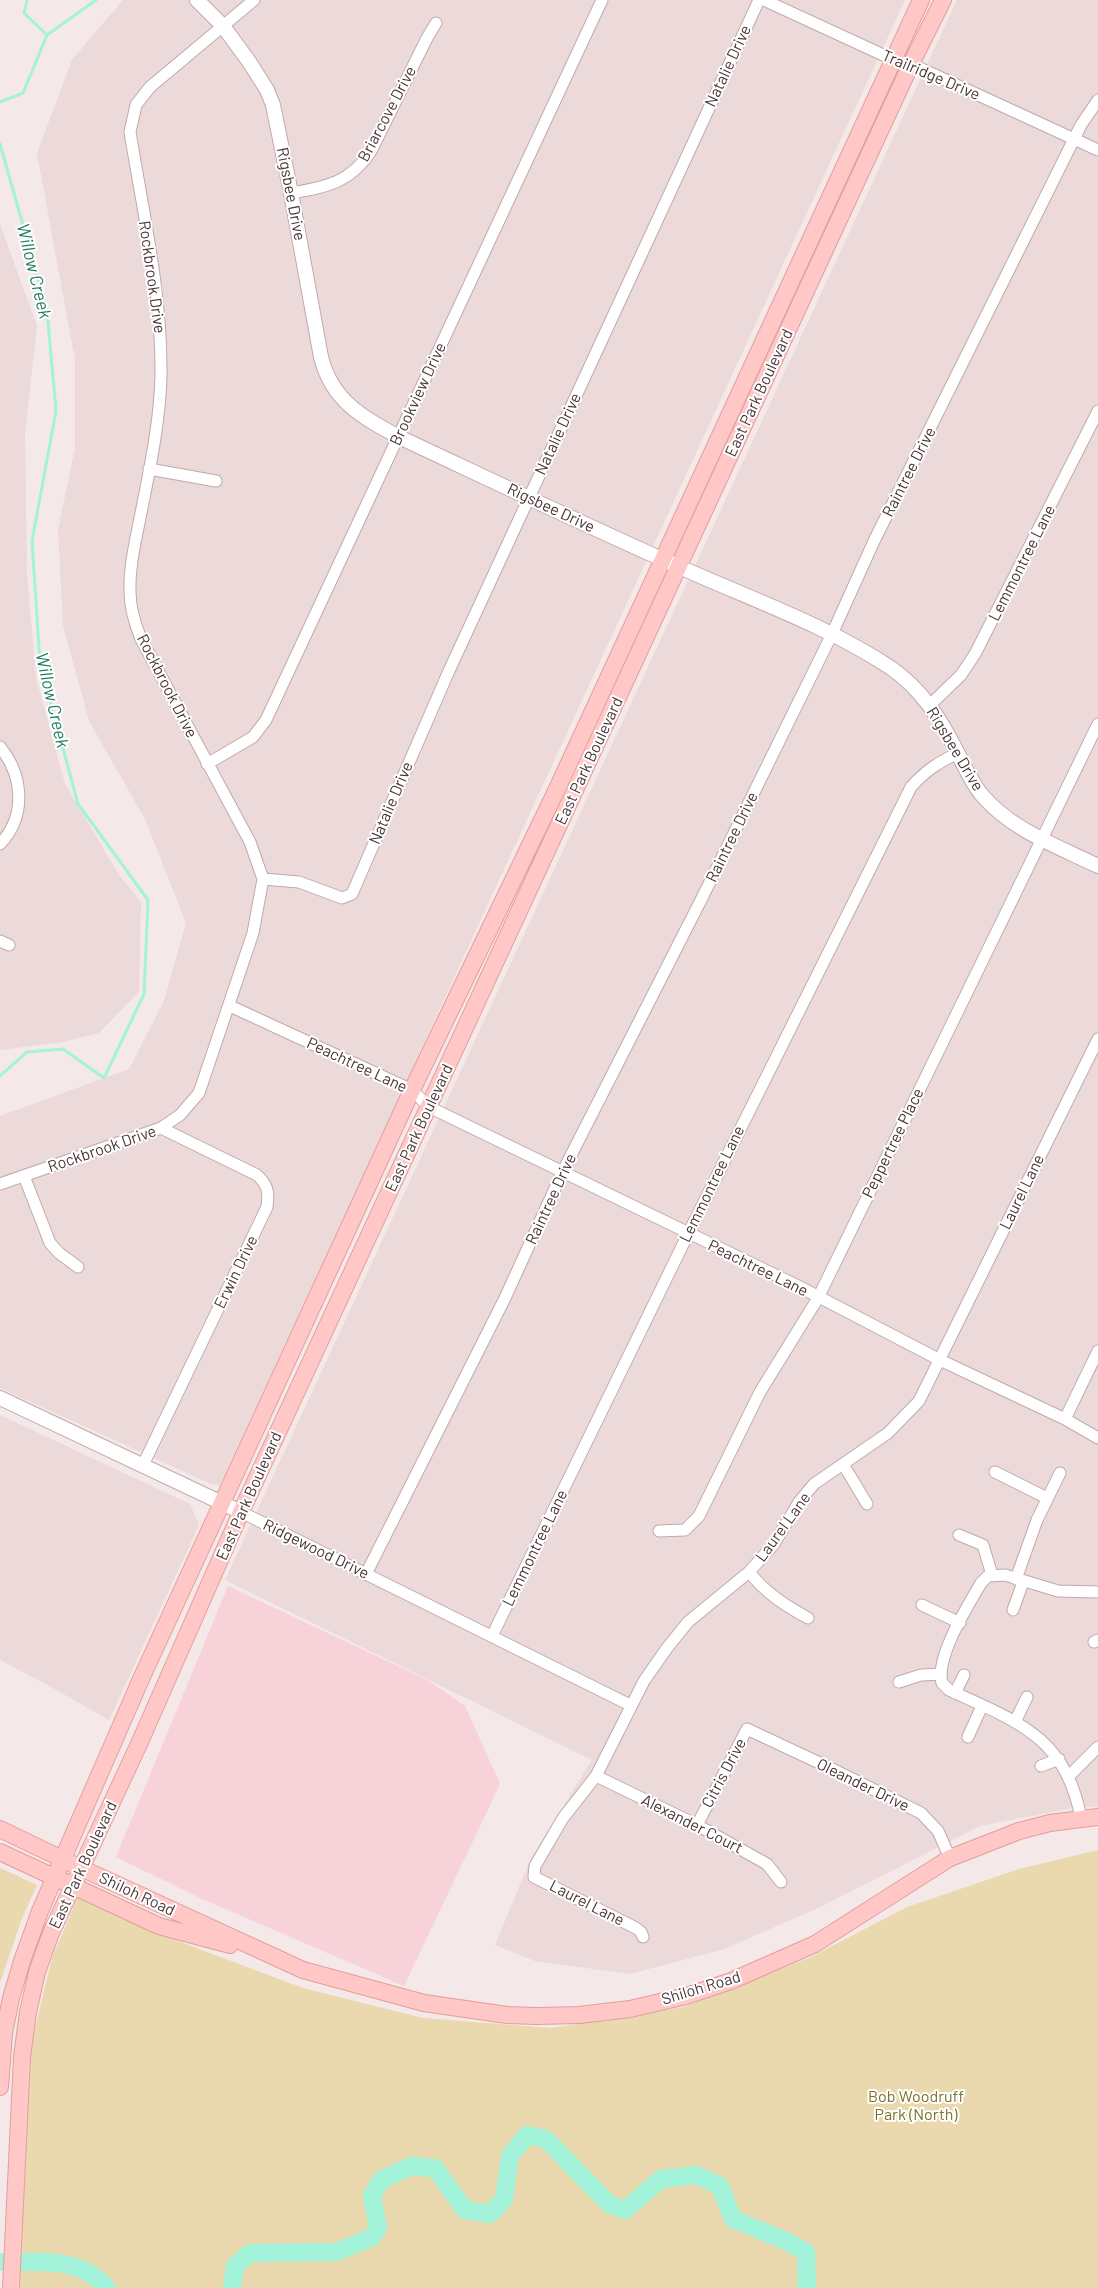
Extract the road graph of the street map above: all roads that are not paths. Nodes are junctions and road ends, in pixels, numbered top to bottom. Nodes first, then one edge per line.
1 (197, 0) edge
2 (254, 0) edge
3 (602, 0) edge
4 (759, 0) edge
5 (764, 0) edge
6 (921, 0) edge
7 (943, 0) edge
8 (436, 23) dead end
9 (223, 26) junction
10 (894, 60) junction
11 (911, 64) junction
12 (1098, 100) edge
13 (1075, 140) junction
14 (1098, 150) edge
15 (292, 193) junction
16 (1098, 411) edge
17 (398, 437) junction
18 (150, 468) junction
19 (216, 481) dead end
20 (529, 497) junction
21 (662, 559) junction
22 (679, 567) junction
23 (832, 634) junction
24 (930, 704) junction
25 (1098, 724) edge
26 (0, 746) edge
27 (958, 753) junction
28 (207, 764) junction
29 (1041, 839) junction
30 (0, 844) edge
31 (1098, 866) edge
32 (263, 879) junction
33 (230, 1006) junction
34 (1098, 1039) edge
35 (412, 1090) junction
36 (429, 1108) junction
37 (161, 1128) junction
38 (562, 1173) junction
39 (24, 1176) junction
40 (0, 1184) edge
41 (688, 1234) junction
42 (78, 1267) dead end
43 (818, 1298) junction
44 (1098, 1350) edge
45 (940, 1360) junction
46 (0, 1398) edge
47 (1064, 1418) junction
48 (1098, 1438) edge
49 (843, 1464) junction
50 (143, 1465) junction
51 (995, 1472) dead end
52 (1060, 1473) dead end
53 (1047, 1498) junction
54 (221, 1503) junction
55 (867, 1504) dead end
56 (241, 1512) junction
57 (659, 1531) dead end
58 (959, 1535) dead end
59 (749, 1572) junction
60 (366, 1574) junction
61 (992, 1575) junction
62 (1020, 1580) junction
63 (1098, 1592) edge
64 (922, 1605) dead end
65 (1013, 1610) dead end
66 (808, 1618) dead end
67 (960, 1622) junction
68 (492, 1636) junction
69 (941, 1674) junction
70 (964, 1675) dead end
71 (899, 1682) dead end
72 (955, 1693) junction
73 (1027, 1697) dead end
74 (630, 1705) junction
75 (982, 1706) junction
76 (1015, 1722) junction
77 (756, 1732) joint
78 (968, 1737) dead end
79 (1098, 1747) edge
80 (1058, 1759) junction
81 (1041, 1766) dead end
82 (596, 1776) junction
83 (1069, 1776) junction
84 (1098, 1817) edge
85 (1082, 1819) junction
86 (697, 1825) junction
87 (0, 1829) edge
88 (0, 1852) edge
89 (950, 1858) junction
90 (62, 1860) junction
91 (81, 1868) junction
92 (55, 1878) junction
93 (781, 1882) dead end
94 (73, 1886) junction
95 (643, 1937) dead end
96 (276, 1958) junction
97 (0, 2087) edge
98 (11, 2288) edge

1 - 9 street, Rigsbee Drive
2 - 9 street, Rockbrook Drive
3 - 17 street, Brookview Drive
4 - 20 street, Natalie Drive
5 - 10 street, Trailridge Drive
6 - 10 main road, East Park Boulevard
7 - 11 main road, East Park Boulevard
8 - 15 street, Briarcove Drive
9 - 15 street, Rigsbee Drive
9 - 18 street, Rockbrook Drive
10 - 11 street, Trailridge Drive
10 - 21 main road, East Park Boulevard
11 - 13 street, Trailridge Drive
11 - 22 main road, East Park Boulevard
12 - 13 street, Raintree Drive
13 - 14 street, Trailridge Drive
13 - 23 street, Raintree Drive
15 - 17 street, Rigsbee Drive
16 - 24 street, Lemmontree Lane
17 - 20 street, Rigsbee Drive
17 - 28 street, Brookview Drive
18 - 19 street
18 - 28 street, Rockbrook Drive
20 - 21 street, Rigsbee Drive
20 - 32 street, Natalie Drive
21 - 22 street, Rigsbee Drive
21 - 35 main road, East Park Boulevard
22 - 23 street, Rigsbee Drive
22 - 36 main road, East Park Boulevard
23 - 24 street, Rigsbee Drive
23 - 38 street, Raintree Drive
24 - 27 street, Rigsbee Drive
25 - 29 street, Peppertree Place
26 - 30 street
27 - 29 street, Rigsbee Drive
27 - 41 street, Lemmontree Lane
28 - 32 street, Rockbrook Drive
29 - 31 street, Rigsbee Drive
29 - 43 street, Peppertree Place
32 - 33 street, Rockbrook Drive
33 - 35 street, Peachtree Lane
33 - 37 street, Rockbrook Drive
34 - 45 street, Laurel Lane
35 - 36 street, Peachtree Lane
35 - 54 main road, East Park Boulevard
36 - 38 street, Peachtree Lane
36 - 56 main road, East Park Boulevard
37 - 39 street, Rockbrook Drive
37 - 50 street, Erwin Drive
38 - 41 street, Peachtree Lane
38 - 60 street, Raintree Drive
39 - 40 street, Rockbrook Drive
39 - 42 street
41 - 43 street, Peachtree Lane
41 - 68 street, Lemmontree Lane
43 - 45 street, Peachtree Lane
43 - 57 street, Peppertree Place
44 - 47 street
45 - 47 street, Peachtree Lane
45 - 49 street, Laurel Lane
46 - 50 street, Ridgewood Drive
47 - 48 street, Peachtree Lane
49 - 55 street
49 - 59 street, Laurel Lane
50 - 54 street, Ridgewood Drive
51 - 53 street
52 - 53 street
53 - 62 street
54 - 56 street, Ridgewood Drive
54 - 90 main road, East Park Boulevard
56 - 60 street, Ridgewood Drive
56 - 91 main road, East Park Boulevard
58 - 61 street
59 - 66 street
59 - 74 street, Laurel Lane
60 - 68 street, Ridgewood Drive
61 - 62 street
61 - 67 street
62 - 63 street
62 - 65 street
64 - 67 street
67 - 69 street
68 - 74 street, Ridgewood Drive
69 - 71 street
69 - 72 street
70 - 72 street
72 - 75 street
73 - 76 street
74 - 82 street, Laurel Lane
75 - 76 street
75 - 78 street
76 - 80 street
77 - 86 street, Citris Drive
77 - 89 street, Oleander Drive
79 - 83 street
80 - 81 street
80 - 83 street
82 - 86 street, Alexander Court
82 - 95 street, Laurel Lane
83 - 85 street
84 - 85 main road, Shiloh Road
85 - 89 main road, Shiloh Road
86 - 93 street, Alexander Court
87 - 90 main road, Shiloh Road
88 - 92 main road, Shiloh Road
89 - 96 main road, Shiloh Road
90 - 91 main road, Shiloh Road
90 - 92 main road, East Park Boulevard
91 - 94 main road, East Park Boulevard
91 - 96 main road, Shiloh Road
92 - 94 main road, Shiloh Road
92 - 97 main road, East Park Boulevard
94 - 96 main road, Shiloh Road
94 - 98 main road, East Park Boulevard

